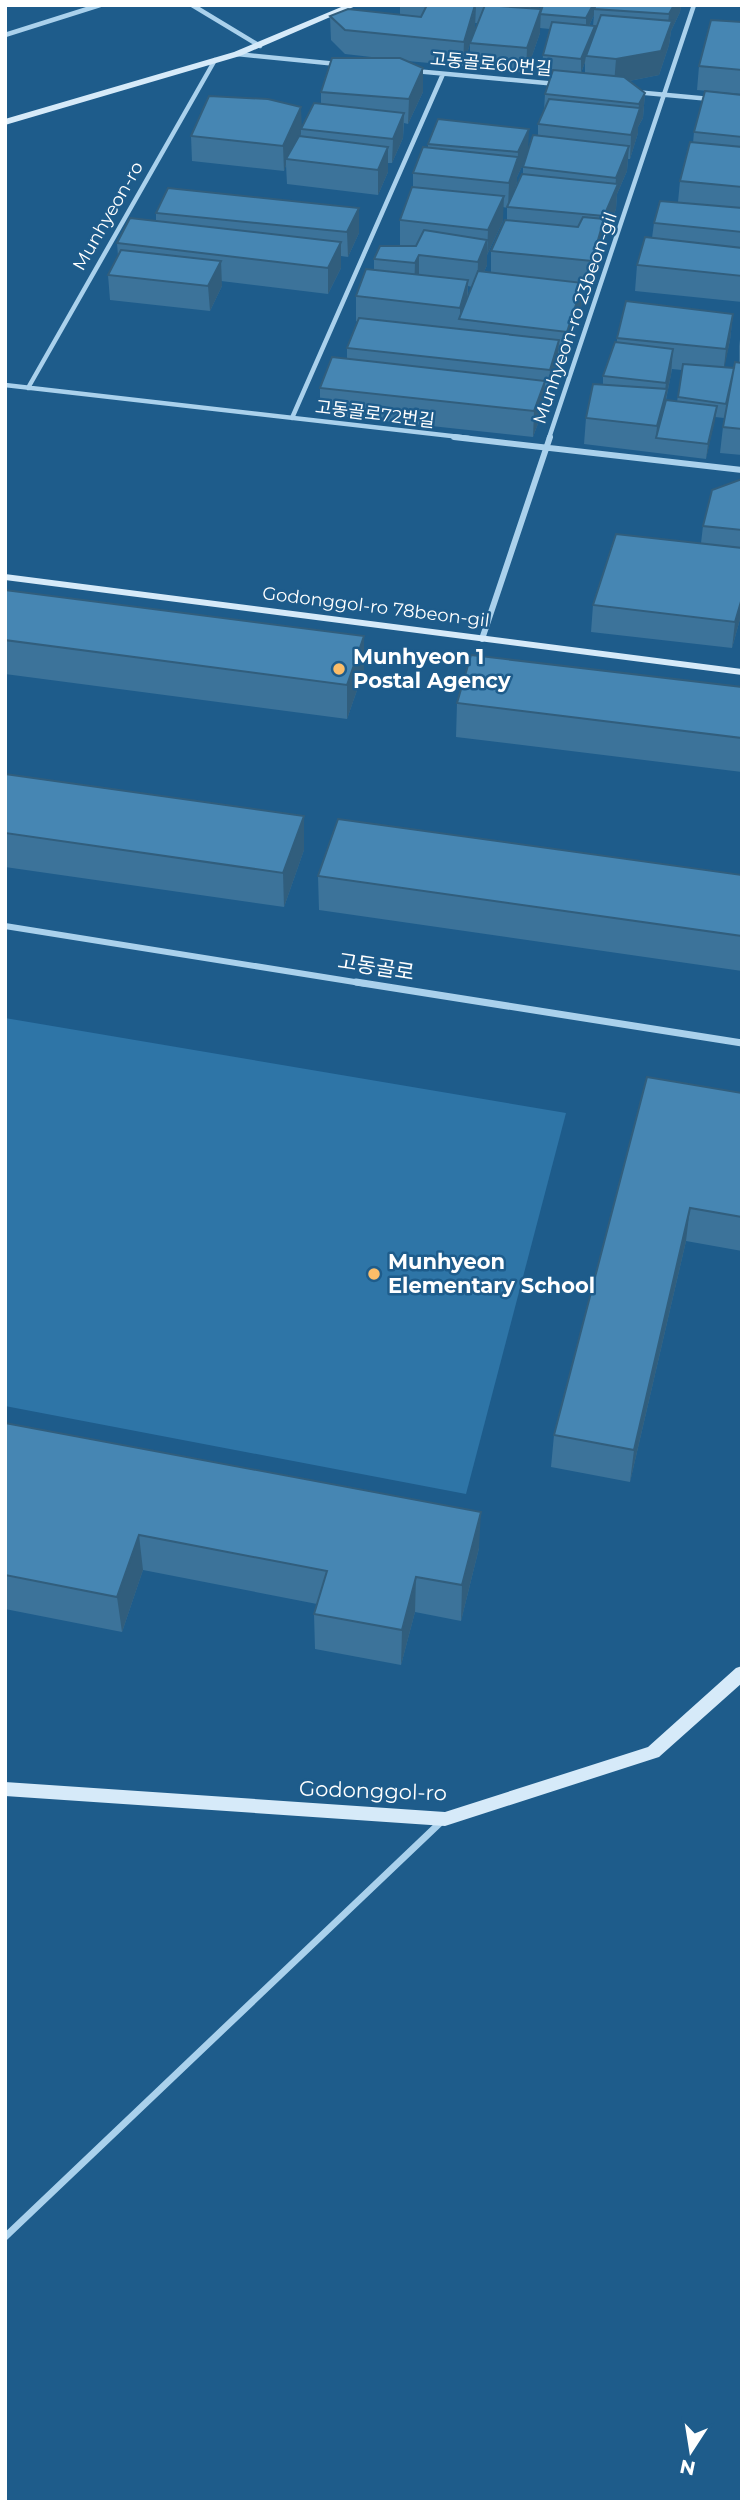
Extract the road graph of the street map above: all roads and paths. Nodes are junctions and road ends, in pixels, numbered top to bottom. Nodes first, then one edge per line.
1 (100, 5) edge
2 (192, 5) edge
3 (354, 5) edge
4 (694, 5) edge
5 (5, 35) edge
6 (260, 46) junction
7 (237, 54) junction
8 (215, 60) junction
9 (347, 65) edge
10 (402, 70) edge
11 (443, 74) junction
12 (568, 85) edge
13 (623, 91) edge
14 (665, 94) junction
15 (716, 99) edge
16 (5, 122) edge
17 (5, 385) edge
18 (28, 388) junction
19 (292, 418) junction
20 (546, 448) junction
21 (742, 470) edge
22 (5, 577) edge
23 (482, 639) junction
24 (742, 672) edge
25 (5, 926) edge
26 (742, 1043) edge
27 (742, 1673) edge
28 (5, 1789) edge
29 (444, 1819) junction
30 (5, 2237) edge

1 - 5 street
2 - 6 street
3 - 6 street
4 - 14 street, Munhyeon-ro 23beon-gil
6 - 7 street
7 - 8 street
7 - 9 street
8 - 16 street
8 - 18 street, Munhyeon-ro
10 - 11 street, 고동골로60번길
11 - 12 street, 고동골로60번길
11 - 19 street
13 - 14 street
14 - 15 street
14 - 20 street, Munhyeon-ro 23beon-gil
17 - 18 street, 고동골로72번길
18 - 19 street, 고동골로72번길
19 - 20 street, 고동골로72번길
20 - 21 street, 고동골로72번길
20 - 23 street, Munhyeon-ro 23beon-gil
22 - 23 street, Godonggol-ro 78beon-gil
23 - 24 street, Godonggol-ro 78beon-gil
25 - 26 street, 고동골로
27 - 29 street, Godonggol-ro
28 - 29 street, Godonggol-ro
29 - 30 lane

